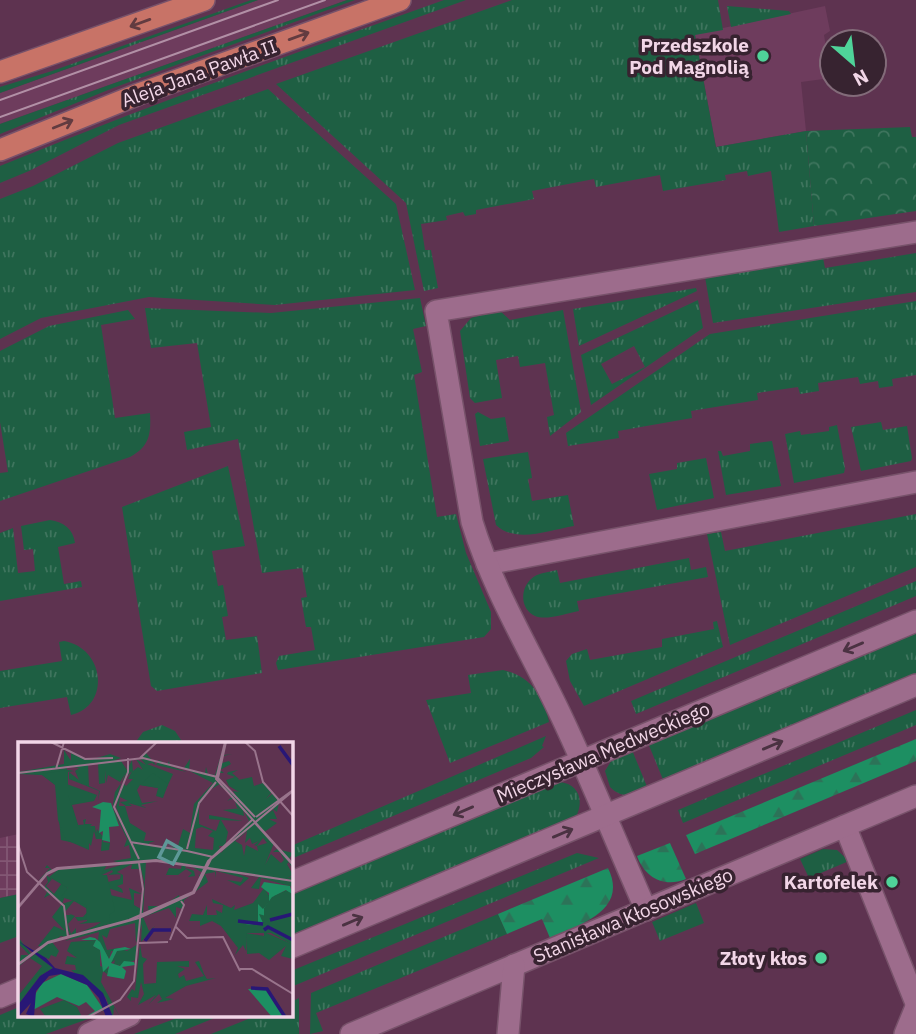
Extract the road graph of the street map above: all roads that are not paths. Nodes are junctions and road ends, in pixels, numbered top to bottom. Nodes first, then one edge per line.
1 (204, 0) edge
2 (400, 0) edge
3 (0, 72) edge
4 (0, 150) edge
5 (916, 232) edge
6 (916, 482) edge
7 (487, 564) junction
8 (916, 621) edge
9 (916, 685) edge
10 (582, 762) junction
11 (916, 796) edge
12 (605, 816) junction
13 (845, 826) junction
14 (292, 882) edge
15 (646, 909) junction
16 (292, 947) edge
17 (514, 965) junction
18 (18, 989) edge
19 (0, 997) edge
20 (916, 1005) edge
21 (128, 1016) edge
22 (89, 1034) edge
23 (351, 1034) edge
24 (509, 1034) edge
25 (905, 1034) edge

1 -> 3 main road
4 -> 2 main road, Aleja Jana Pawła II
5 - 7 street
6 - 7 street
7 - 10 street
8 -> 10 street, Mieczysława Medweckiego
12 -> 9 street
10 - 12 street
10 -> 14 street, Mieczysława Medweckiego
11 - 13 street, Stanisława Kłosowskiego
12 - 15 street
16 -> 12 street
13 - 15 street, Stanisława Kłosowskiego
13 - 20 street
15 - 17 street, Stanisława Kłosowskiego
17 - 23 street, Stanisława Kłosowskiego
17 - 24 street
18 - 19 street
20 - 25 street
21 - 22 street

